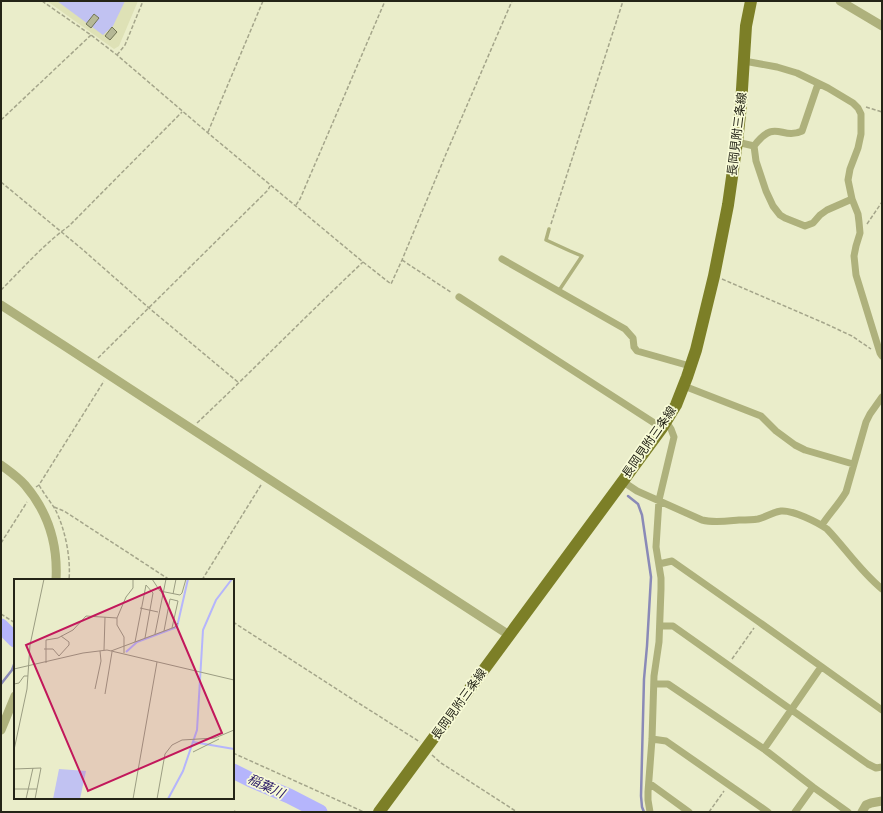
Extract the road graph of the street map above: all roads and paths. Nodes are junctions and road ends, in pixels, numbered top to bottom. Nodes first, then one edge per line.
1 (42, 1) edge
2 (143, 1) edge
3 (263, 1) edge
4 (385, 1) edge
5 (512, 1) edge
6 (623, 1) edge
7 (751, 1) edge
8 (840, 1) edge
9 (882, 26) edge
10 (91, 35) junction
11 (117, 55) junction
12 (744, 61) junction
13 (818, 84) junction
14 (858, 108) junction
15 (182, 111) junction
16 (882, 112) edge
17 (1, 120) edge
18 (208, 133) junction
19 (737, 142) junction
20 (754, 146) junction
21 (1, 182) edge
22 (271, 185) junction
23 (852, 199) junction
24 (882, 202) edge
25 (296, 206) junction
26 (549, 229) joint
27 (61, 232) junction
28 (860, 233) junction
29 (502, 259) dead end
30 (402, 260) junction
31 (363, 262) junction
32 (714, 276) junction
33 (1, 290) edge
34 (558, 292) junction
35 (458, 297) joint
36 (1, 306) edge
37 (149, 308) junction
38 (881, 354) edge
39 (94, 365) junction
40 (690, 366) junction
41 (108, 375) junction
42 (239, 383) junction
43 (684, 386) junction
44 (882, 397) edge
45 (664, 424) junction
46 (192, 428) junction
47 (854, 464) junction
48 (1, 465) edge
49 (266, 477) junction
50 (622, 481) junction
51 (32, 494) junction
52 (658, 500) junction
53 (54, 507) dead end
54 (822, 525) junction
55 (1, 543) edge
56 (659, 564) junction
57 (56, 579) edge
58 (168, 579) edge
59 (203, 579) edge
60 (882, 589) edge
61 (1, 614) edge
62 (14, 622) edge
63 (759, 622) junction
64 (234, 623) edge
65 (660, 626) junction
66 (509, 634) junction
67 (728, 664) junction
68 (821, 667) junction
69 (654, 684) junction
70 (14, 698) edge
71 (792, 710) junction
72 (882, 710) edge
73 (3, 715) edge
74 (1, 730) edge
75 (652, 739) junction
76 (426, 748) junction
77 (764, 749) junction
78 (234, 753) edge
79 (882, 767) edge
80 (649, 782) junction
81 (729, 785) junction
82 (814, 787) junction
83 (882, 801) edge
84 (364, 812) edge
85 (380, 812) edge
86 (517, 812) edge
87 (650, 812) edge
88 (689, 812) edge
89 (709, 812) edge
90 (768, 812) edge
91 (795, 812) edge
92 (848, 812) edge
93 (862, 812) edge

1 - 10 path
2 - 11 path
3 - 18 path
4 - 25 path
5 - 30 path
6 - 26 path
7 - 12 main road, 長岡見附三条線
8 - 9 street
10 - 11 path
10 - 17 path
11 - 15 path
12 - 13 street
12 - 19 main road, 長岡見附三条線
13 - 14 street
13 - 20 street
14 - 16 path
14 - 23 street
15 - 18 path
15 - 27 path
18 - 22 path
19 - 20 street
19 - 32 main road, 長岡見附三条線
20 - 23 street
21 - 27 path
22 - 25 path
22 - 37 path
23 - 28 street
24 - 28 path
25 - 31 path
26 - 34 lane
27 - 33 path
27 - 37 path
28 - 38 street
29 - 34 street
30 - 31 path
30 - 35 path
31 - 42 path
32 - 38 path
32 - 40 main road, 長岡見附三条線
34 - 40 street
35 - 45 street
36 - 39 street
37 - 39 path
37 - 42 path
39 - 41 street
40 - 43 main road, 長岡見附三条線
41 - 46 street
41 - 51 path
42 - 46 path
43 - 45 main road, 長岡見附三条線
43 - 47 street
44 - 47 street
45 - 50 main road, 長岡見附三条線
45 - 52 street
46 - 49 street
47 - 54 street
48 - 51 street
49 - 59 path
49 - 66 street
50 - 52 street
50 - 66 main road, 長岡見附三条線
51 - 55 path
51 - 57 street
52 - 54 street
52 - 56 street
53 - 58 path
54 - 60 street
56 - 63 street
56 - 65 street
61 - 62 path
63 - 67 path
63 - 68 street
64 - 76 path
65 - 67 street
65 - 69 street
66 - 76 main road, 長岡見附三条線
67 - 71 street
68 - 71 street
68 - 72 street
69 - 75 street
69 - 77 street
70 - 73 street
71 - 77 street
71 - 79 street
73 - 74 street
75 - 80 street
75 - 81 street
76 - 85 main road, 長岡見附三条線
76 - 86 path
77 - 82 street
78 - 84 path
80 - 87 street
80 - 88 street
81 - 89 path
81 - 90 street
82 - 91 street
82 - 92 street
83 - 93 street

